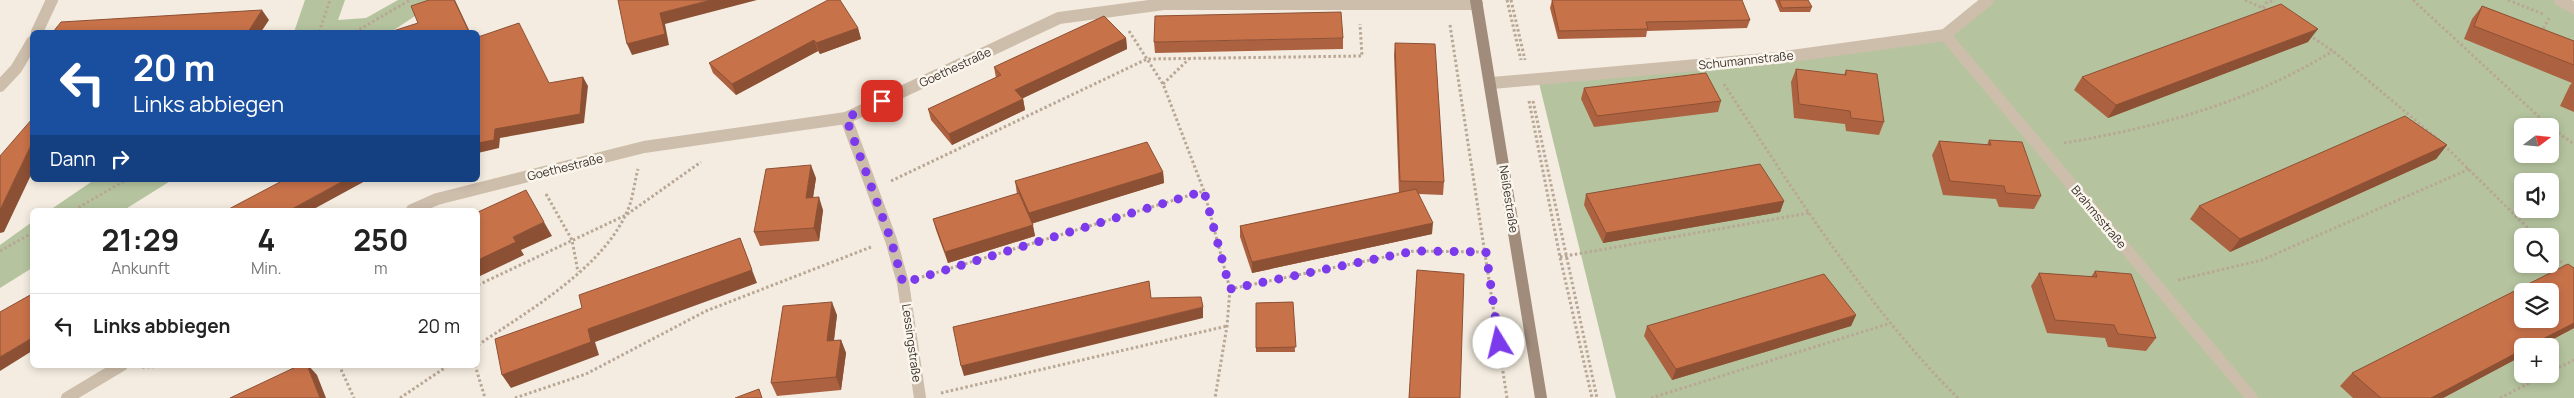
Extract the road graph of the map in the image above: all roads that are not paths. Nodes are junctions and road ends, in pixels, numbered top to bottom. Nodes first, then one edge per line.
1 (52, 0) edge
2 (1988, 0) edge
3 (2560, 0) edge
4 (1477, 2) edge
5 (2574, 8) edge
6 (38, 30) edge
7 (1945, 35) junction
8 (30, 45) edge
9 (1492, 83) junction
10 (0, 86) edge
11 (846, 118) junction
12 (417, 208) edge
13 (117, 368) edge
14 (925, 397) edge
15 (67, 398) edge
16 (1540, 398) edge
17 (2252, 398) edge

1 - 6 street
2 - 7 street
3 - 5 street
4 - 9 street, Neißestraße
4 - 11 street, Goethestraße
7 - 9 street, Schumannstraße
7 - 17 street, Brahmsstraße
8 - 10 street
9 - 16 street, Neißestraße
11 - 12 street, Goethestraße
11 - 14 street, Lessingstraße
13 - 15 street

